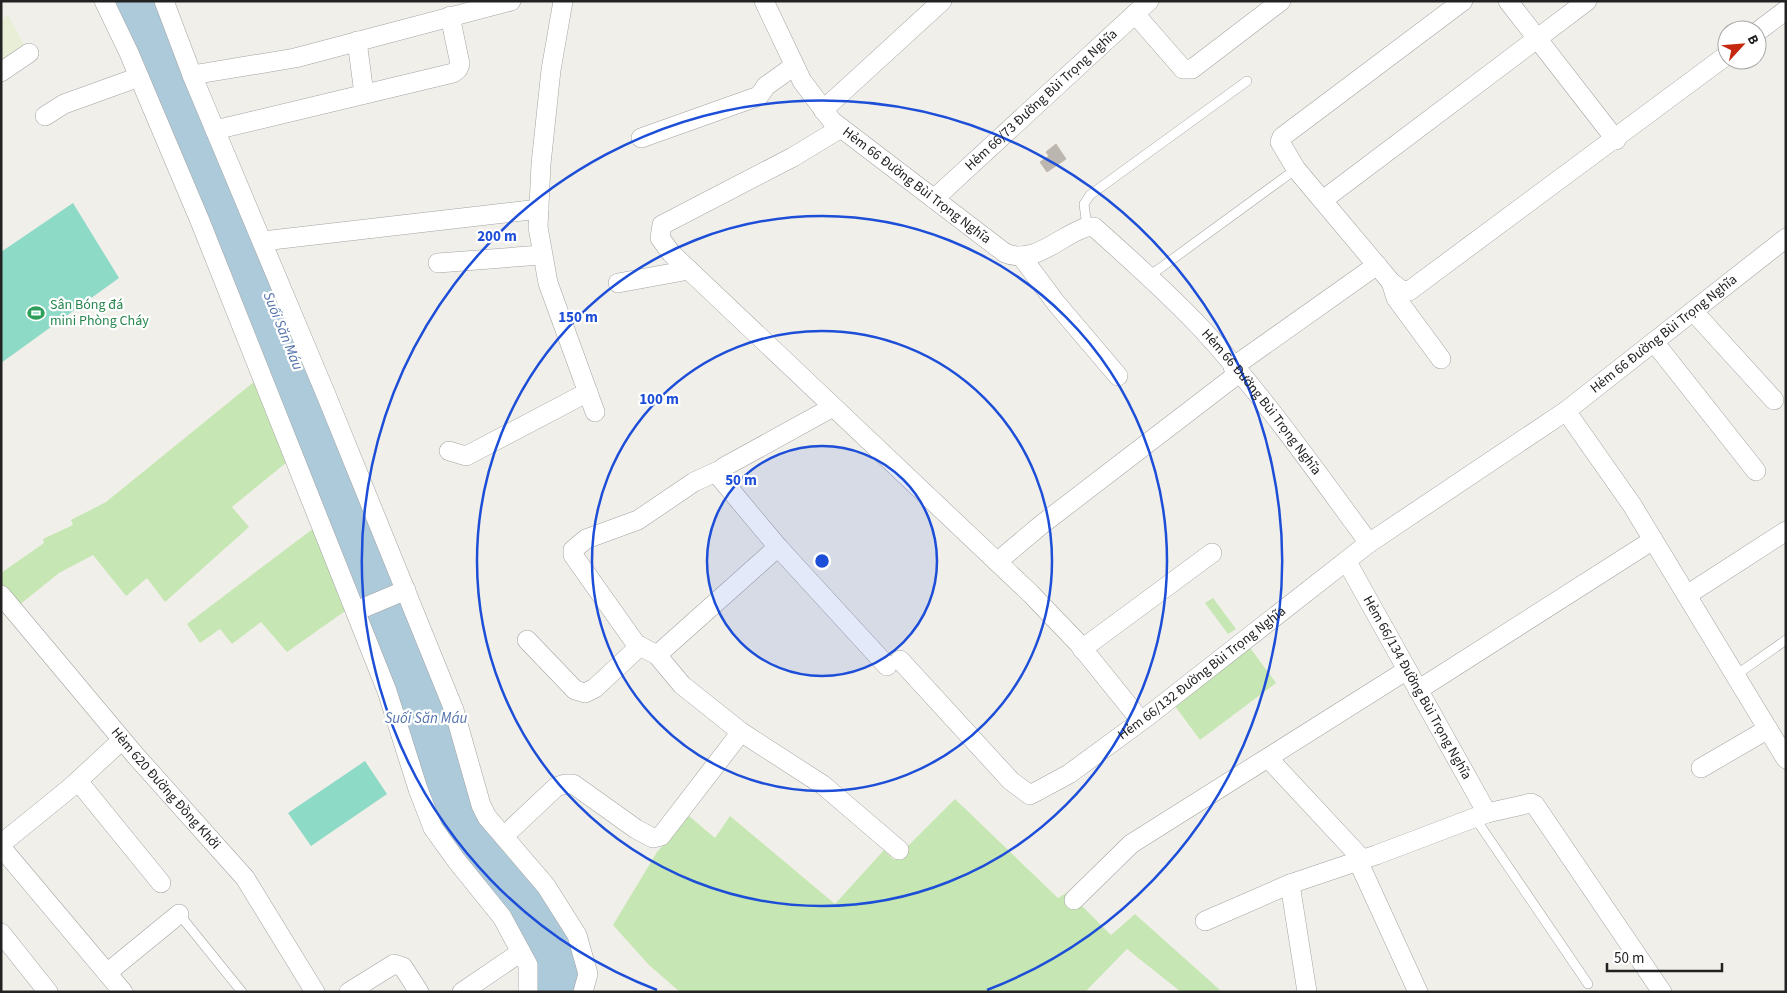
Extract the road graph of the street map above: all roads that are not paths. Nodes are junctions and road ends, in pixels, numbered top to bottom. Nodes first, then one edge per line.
1 (104, 1) edge
2 (164, 1) edge
3 (511, 1) edge
4 (563, 1) edge
5 (764, 1) edge
6 (942, 1) edge
7 (1149, 1) edge
8 (1281, 1) edge
9 (1463, 1) edge
10 (1508, 1) edge
11 (1587, 1) edge
12 (1786, 10) edge
13 (1135, 14) junction
14 (450, 16) junction
15 (1767, 24) edge
16 (1537, 39) junction
17 (357, 41) junction
18 (29, 53) dead end
19 (1717, 63) edge
20 (794, 66) junction
21 (1, 72) edge
22 (192, 75) junction
23 (140, 77) junction
24 (1247, 81) dead end
25 (364, 94) junction
26 (823, 110) junction
27 (45, 116) dead end
28 (841, 128) junction
29 (215, 130) junction
30 (642, 138) dead end
31 (1616, 140) junction
32 (1296, 169) junction
33 (934, 199) junction
34 (1323, 200) junction
35 (539, 209) junction
36 (1087, 227) junction
37 (1785, 239) edge
38 (263, 241) junction
39 (541, 255) junction
40 (1022, 256) junction
41 (438, 263) dead end
42 (1377, 265) junction
43 (689, 270) junction
44 (1148, 277) junction
45 (1391, 282) junction
46 (618, 283) dead end
47 (1693, 311) junction
48 (1654, 342) junction
49 (1441, 359) dead end
50 (1236, 370) junction
51 (1118, 376) dead end
52 (588, 392) junction
53 (1774, 400) dead end
54 (833, 406) junction
55 (1566, 411) junction
56 (595, 412) dead end
57 (449, 450) dead end
58 (718, 471) junction
59 (1756, 471) dead end
60 (1786, 531) edge
61 (1653, 540) junction
62 (1369, 543) junction
63 (778, 547) junction
64 (1212, 553) dead end
65 (997, 562) junction
66 (1348, 562) junction
67 (406, 590) junction
68 (1, 595) edge
69 (1687, 595) junction
70 (356, 611) junction
71 (527, 640) dead end
72 (1786, 640) edge
73 (640, 646) junction
74 (1082, 649) junction
75 (657, 655) junction
76 (1407, 670) junction
77 (1736, 675) junction
78 (1418, 690) junction
79 (1141, 721) junction
80 (1768, 729) junction
81 (741, 732) junction
82 (122, 740) junction
83 (1268, 758) junction
84 (1786, 760) edge
85 (1701, 768) dead end
86 (78, 781) junction
87 (1481, 815) junction
88 (504, 836) junction
89 (3, 840) edge
90 (899, 850) dead end
91 (1361, 861) junction
92 (161, 883) dead end
93 (1290, 884) junction
94 (1074, 900) dead end
95 (180, 914) joint
96 (1205, 921) dead end
97 (1, 933) edge
98 (521, 952) junction
99 (107, 973) junction
100 (1588, 984) dead end
101 (49, 991) edge
102 (123, 992) edge
103 (242, 992) edge
104 (315, 992) edge
105 (349, 992) edge
106 (418, 992) edge
107 (462, 992) edge
108 (528, 992) edge
109 (583, 992) edge
110 (1306, 992) edge
111 (1418, 992) edge
112 (1662, 992) edge

1 - 23 street
2 - 22 street
3 - 14 street
4 - 35 street
5 - 20 street, Hẻm 66 Đường Bùi Trọng Nghĩa
6 - 26 street
7 - 13 street, Hẻm 66/73 Đường Bùi Trọng Nghĩa
8 - 13 street
9 - 32 street
10 - 16 street
11 - 16 street
12 - 15 street
13 - 33 street, Hẻm 66/73 Đường Bùi Trọng Nghĩa
14 - 17 street
14 - 25 street
16 - 31 street
16 - 34 street
17 - 22 street
17 - 25 street
18 - 21 street
19 - 31 street
20 - 26 street, Hẻm 66 Đường Bùi Trọng Nghĩa
20 - 30 street
22 - 29 street
23 - 27 street
23 - 70 street
24 - 36 lane
25 - 29 street
26 - 28 street, Hẻm 66 Đường Bùi Trọng Nghĩa
28 - 33 street, Hẻm 66 Đường Bùi Trọng Nghĩa
28 - 43 street
29 - 38 street
31 - 45 street
32 - 34 street
32 - 44 lane
33 - 40 street, Hẻm 66 Đường Bùi Trọng Nghĩa
34 - 42 street
35 - 38 street
35 - 39 street
36 - 40 street
36 - 44 street, Hẻm 66 Đường Bùi Trọng Nghĩa
37 - 47 street, Hẻm 66 Đường Bùi Trọng Nghĩa
38 - 67 street
39 - 41 street
39 - 52 street
40 - 51 street
42 - 45 street
42 - 50 street
43 - 46 street
43 - 54 street
44 - 50 street, Hẻm 66 Đường Bùi Trọng Nghĩa
45 - 49 street
47 - 48 street, Hẻm 66 Đường Bùi Trọng Nghĩa
47 - 53 street
48 - 55 street, Hẻm 66 Đường Bùi Trọng Nghĩa
48 - 59 street
50 - 62 street, Hẻm 66 Đường Bùi Trọng Nghĩa
50 - 65 street
52 - 56 street
52 - 57 street
54 - 58 street
54 - 65 street
55 - 61 street
55 - 62 street, Hẻm 66 Đường Bùi Trọng Nghĩa
58 - 63 street
58 - 73 street
60 - 69 street
61 - 69 street
61 - 78 street
62 - 66 street, Hẻm 66/132 Đường Bùi Trọng Nghĩa
63 - 75 street
63 - 79 street, Hẻm 66/132 Đường Bùi Trọng Nghĩa
64 - 74 street
65 - 74 street
66 - 76 street, Hẻm 66/134 Đường Bùi Trọng Nghĩa
66 - 79 street, Hẻm 66/132 Đường Bùi Trọng Nghĩa
67 - 70 street
67 - 88 street
68 - 82 street, Hẻm 620 Đường Đồng Khởi
69 - 77 street
70 - 98 street
71 - 73 street
72 - 77 lane
73 - 75 street
74 - 79 street
75 - 81 street
76 - 78 street, Hẻm 66/134 Đường Bùi Trọng Nghĩa
76 - 83 street
77 - 80 street
78 - 87 street, Hẻm 66/134 Đường Bùi Trọng Nghĩa
80 - 84 street
80 - 85 street
81 - 88 street
81 - 90 street
82 - 86 street
82 - 104 street, Hẻm 620 Đường Đồng Khởi
83 - 91 street
83 - 94 street
86 - 89 street
86 - 92 street
87 - 91 street
87 - 100 lane
87 - 112 street
88 - 109 street
89 - 99 street
91 - 93 street
91 - 111 street
93 - 96 street
93 - 110 street
95 - 99 street
95 - 103 lane
97 - 101 street
98 - 107 street
98 - 108 street
99 - 102 street
105 - 106 street

